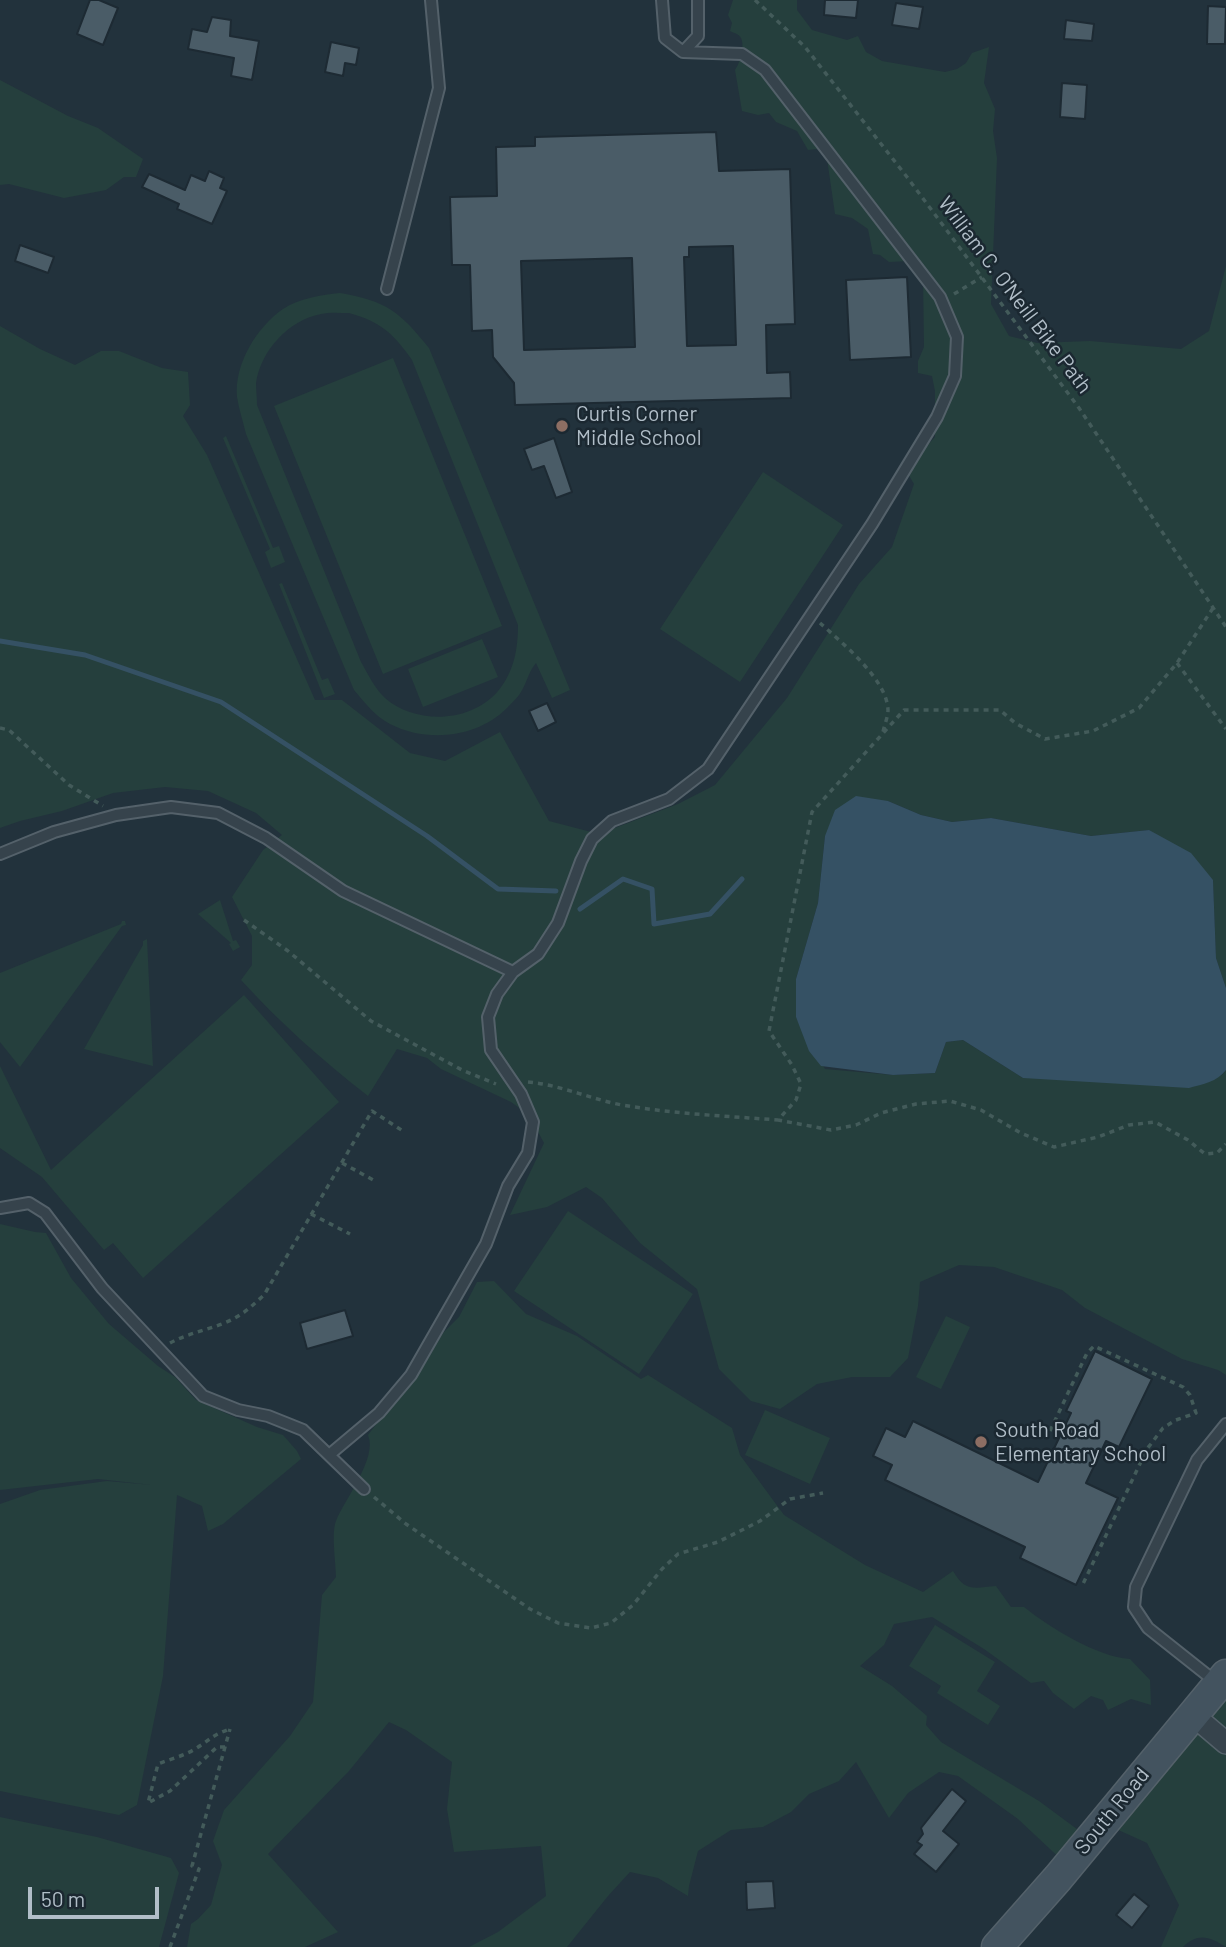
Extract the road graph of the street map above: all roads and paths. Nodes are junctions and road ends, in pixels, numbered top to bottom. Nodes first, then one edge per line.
1 (431, 0) edge
2 (662, 0) edge
3 (698, 0) edge
4 (755, 0) edge
5 (683, 52) junction
6 (982, 277) junction
7 (387, 289) dead end
8 (942, 302) junction
9 (1213, 608) junction
10 (810, 614) junction
11 (1226, 627) edge
12 (1177, 663) junction
13 (0, 728) edge
14 (1226, 729) edge
15 (882, 734) junction
16 (116, 815) junction
17 (0, 854) edge
18 (244, 920) dead end
19 (513, 972) junction
20 (508, 1084) junction
21 (778, 1120) junction
22 (403, 1131) dead end
23 (1226, 1144) edge
24 (342, 1163) junction
25 (377, 1182) dead end
26 (0, 1208) edge
27 (311, 1214) junction
28 (350, 1234) dead end
29 (158, 1349) junction
30 (1226, 1424) edge
31 (1050, 1431) dead end
32 (329, 1455) junction
33 (364, 1489) joint
34 (823, 1493) dead end
35 (1082, 1586) dead end
36 (1222, 1679) edge
37 (1193, 1715) junction
38 (1226, 1743) edge
39 (225, 1747) junction
40 (170, 1947) edge
41 (997, 1947) edge

1 - 7 lane
2 - 5 lane
3 - 5 lane
4 - 6 path, William C. O'Neill Bike Path
5 - 8 lane
6 - 8 path
6 - 9 path, William C. O'Neill Bike Path
8 - 10 lane
9 - 11 path, William C. O'Neill Bike Path
9 - 12 path
10 - 15 path
10 - 19 lane
12 - 14 path
12 - 15 path
13 - 16 path
15 - 21 path
16 - 17 lane
16 - 19 lane
18 - 20 path
19 - 20 lane
20 - 21 path
20 - 32 lane
21 - 23 path
22 - 24 path
24 - 25 path
24 - 27 path
26 - 29 lane
27 - 28 path
27 - 29 path
29 - 32 lane
30 - 36 lane
31 - 35 path
32 - 33 lane
33 - 34 path
36 - 37 street, South Road
37 - 38 street
37 - 41 street, South Road
39 - 39 path
39 - 40 path

